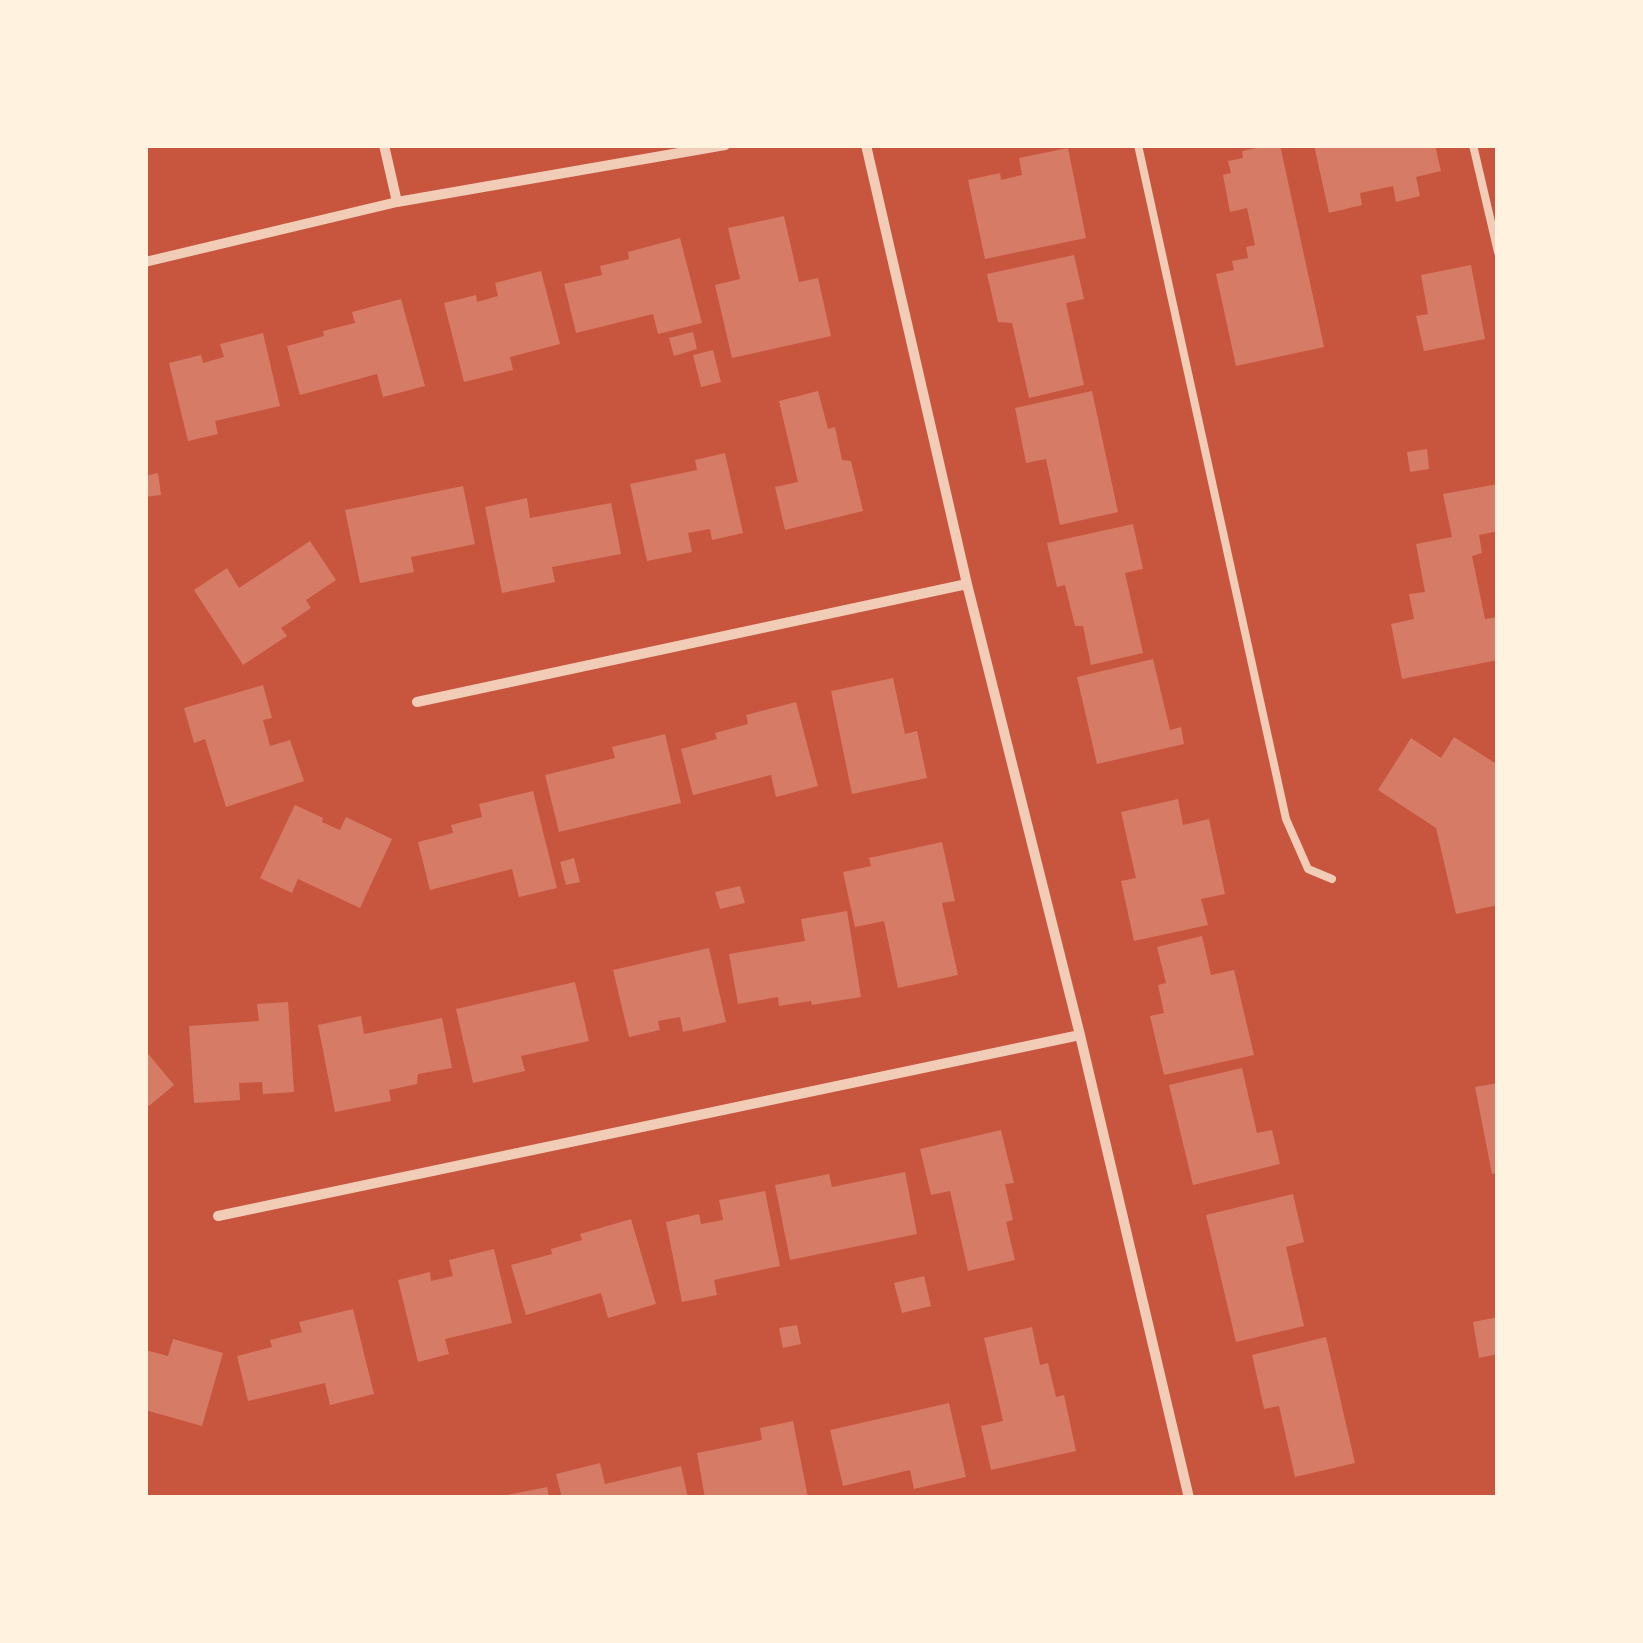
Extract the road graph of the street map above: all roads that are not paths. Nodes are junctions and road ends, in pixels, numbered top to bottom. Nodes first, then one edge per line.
1 (384, 145) edge
2 (725, 145) edge
3 (866, 145) edge
4 (1138, 145) edge
5 (1473, 145) edge
6 (397, 202) junction
7 (1498, 252) edge
8 (145, 262) edge
9 (967, 584) junction
10 (417, 702) dead end
11 (1332, 879) dead end
12 (1080, 1035) junction
13 (218, 1216) dead end
14 (1189, 1498) edge

1 - 6 street
2 - 6 street
3 - 9 street
4 - 11 lane
5 - 7 lane
6 - 8 street
9 - 10 street
9 - 12 street
12 - 13 street
12 - 14 street

